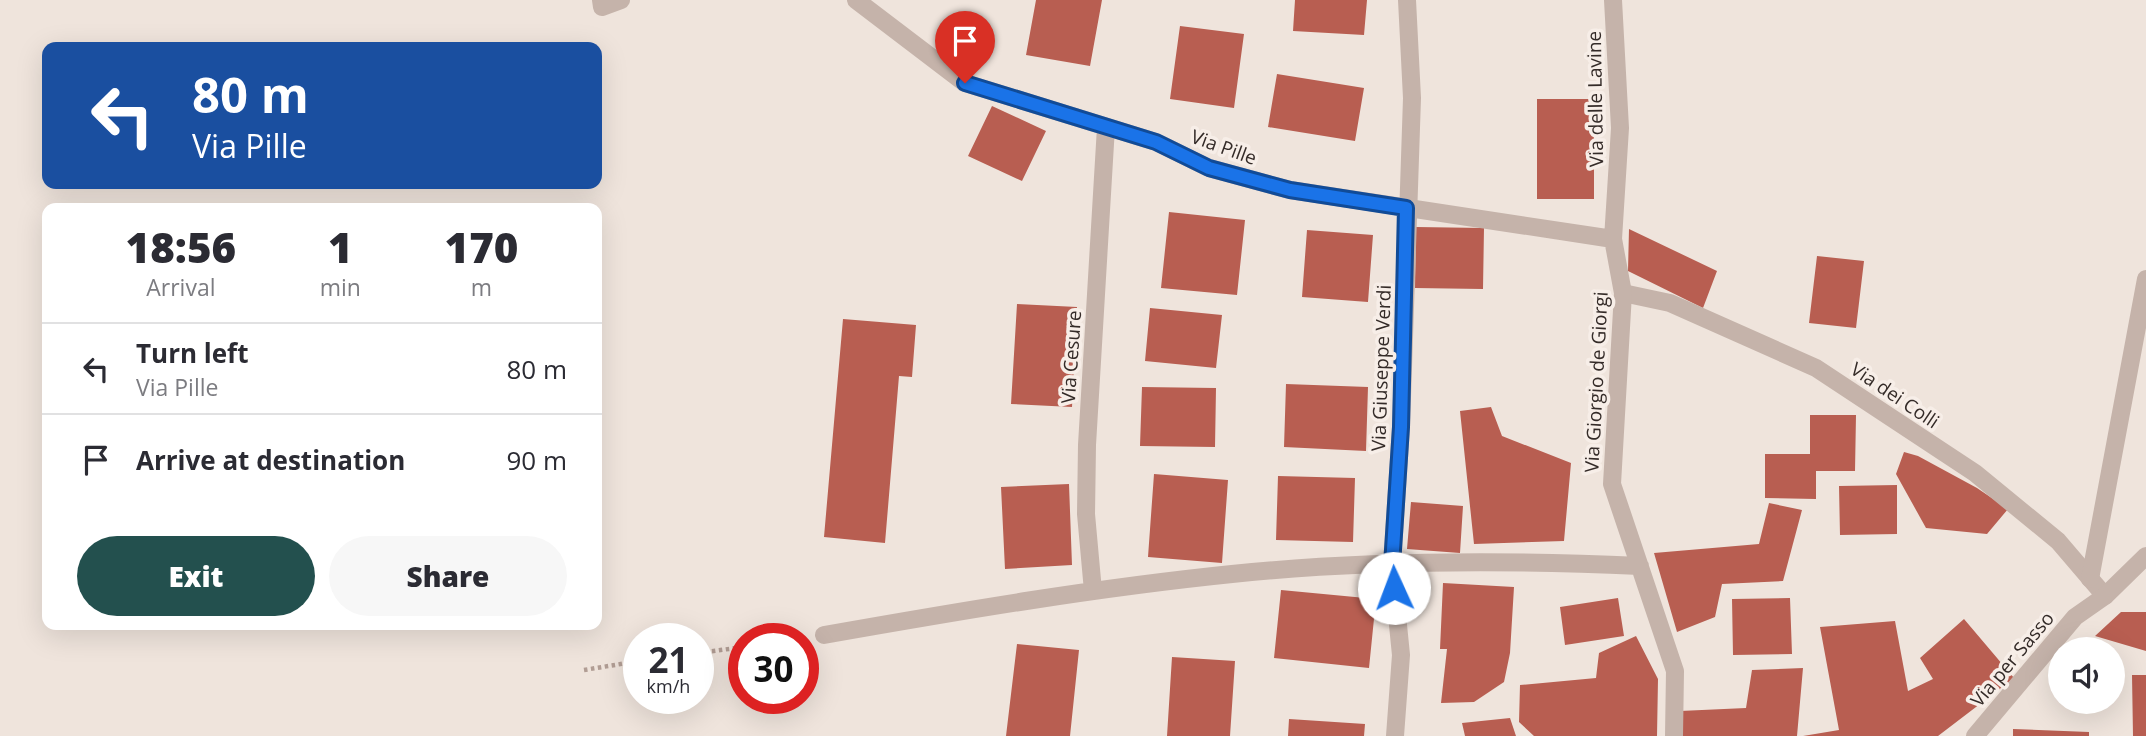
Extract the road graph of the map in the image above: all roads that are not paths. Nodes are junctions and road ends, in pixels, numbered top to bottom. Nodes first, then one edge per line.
1 (601, 0) edge
2 (621, 0) edge
3 (856, 0) edge
4 (1408, 0) edge
5 (1613, 0) edge
6 (1106, 127) junction
7 (1406, 208) junction
8 (1613, 239) junction
9 (2146, 279) edge
10 (1623, 293) junction
11 (2146, 556) edge
12 (1392, 565) junction
13 (1640, 566) junction
14 (2090, 579) junction
15 (1093, 591) junction
16 (2105, 596) junction
17 (824, 635) dead end
18 (1395, 736) edge
19 (1674, 736) edge
20 (1975, 736) edge

1 - 2 street
3 - 6 street, Via Pille
4 - 7 street, Via Giuseppe Verdi
5 - 8 street, Via delle Lavine
6 - 7 street, Via Pille
6 - 15 street, Via Cesure
7 - 8 street, Via Pille
7 - 12 street, Via Giuseppe Verdi
8 - 10 street, Via Giorgio de Giorgi
9 - 14 street
10 - 13 street, Via Giorgio de Giorgi
10 - 14 street, Via dei Colli
11 - 16 street, Via per Sasso
12 - 13 street
12 - 15 street
12 - 18 street, Via Giuseppe Verdi
13 - 19 street, Via Giorgio de Giorgi
14 - 16 street, Via dei Colli
15 - 17 street
16 - 20 street, Via per Sasso

